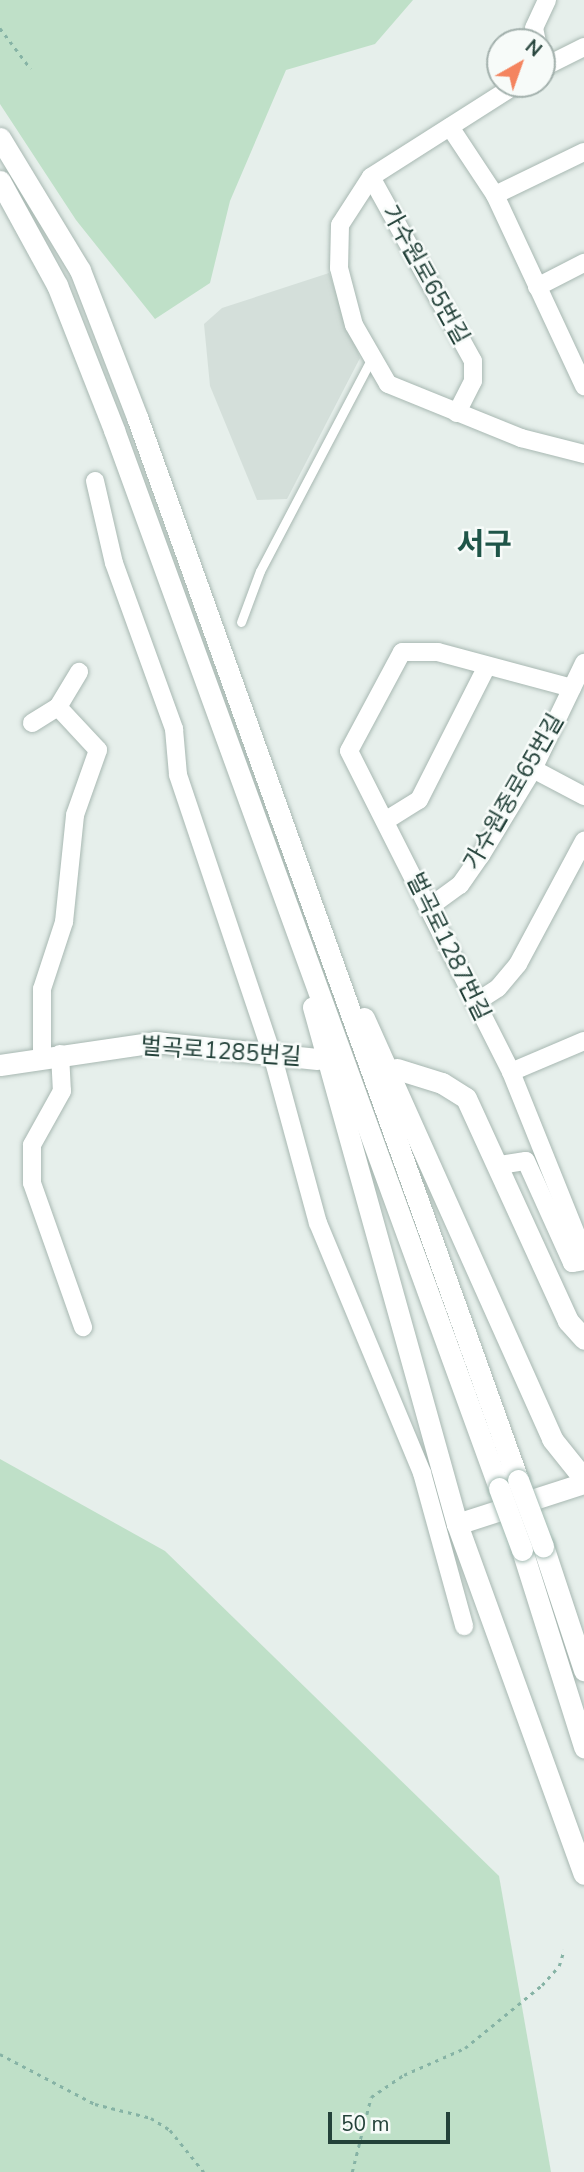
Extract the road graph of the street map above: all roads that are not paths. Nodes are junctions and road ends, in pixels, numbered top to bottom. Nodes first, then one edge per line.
1 (547, 0) edge
2 (534, 28) edge
3 (584, 47) edge
4 (556, 60) edge
5 (495, 98) edge
6 (450, 127) junction
7 (0, 138) edge
8 (584, 152) edge
9 (371, 177) junction
10 (0, 181) edge
11 (495, 195) junction
12 (584, 263) edge
13 (537, 287) junction
14 (371, 360) junction
15 (584, 386) edge
16 (457, 413) junction
17 (584, 454) edge
18 (95, 481) dead end
19 (241, 622) dead end
20 (584, 663) edge
21 (487, 666) junction
22 (79, 672) dead end
23 (572, 688) junction
24 (58, 706) junction
25 (32, 723) dead end
26 (533, 769) junction
27 (584, 796) edge
28 (385, 821) junction
29 (584, 841) edge
30 (428, 908) junction
31 (301, 943) junction
32 (329, 954) junction
33 (475, 1003) junction
34 (584, 1041) edge
35 (272, 1054) junction
36 (51, 1055) junction
37 (317, 1059) dead end
38 (0, 1065) edge
39 (397, 1069) dead end
40 (511, 1072) junction
41 (500, 1165) junction
42 (584, 1254) edge
43 (584, 1261) edge
44 (83, 1327) dead end
45 (584, 1339) edge
46 (584, 1481) edge
47 (508, 1484) junction
48 (457, 1524) junction
49 (464, 1626) dead end
50 (584, 1670) edge
51 (584, 1747) edge
52 (584, 1874) edge

1 - 2 street
3 - 4 street
5 - 6 street, 가수원로65번길
6 - 9 street, 가수원로65번길
6 - 11 street
7 - 32 main road
8 - 11 street
9 - 14 street, 가수원로65번길
9 - 16 street, 가수원로65번길
10 - 31 main road
11 - 13 street
12 - 13 street
13 - 15 street
14 - 16 street, 가수원로65번길
14 - 19 lane
16 - 17 street, 가수원로65번길
18 - 35 street
20 - 23 street, 가수원중로65번길
21 - 23 street, 벌곡로1287번길
21 - 28 street
21 - 28 street, 벌곡로1287번길
22 - 24 street
23 - 26 street, 가수원중로65번길
24 - 25 street
24 - 36 street
26 - 27 street
26 - 30 street, 가수원중로65번길
28 - 30 street, 벌곡로1287번길
29 - 33 street
30 - 33 street, 벌곡로1287번길
31 - 47 main road
31 - 48 main road
32 - 46 main road
32 - 47 main road
33 - 40 street, 벌곡로1287번길
34 - 40 street
35 - 36 main road, 벌곡로1285번길
35 - 37 main road, 벌곡로1285번길
35 - 49 street
36 - 38 main road, 벌곡로1285번길
36 - 44 street
39 - 41 main road
40 - 42 street, 벌곡로1287번길
41 - 43 street
41 - 45 main road
46 - 48 main road
47 - 50 main road, bridge
47 - 51 main road, bridge
48 - 52 main road

